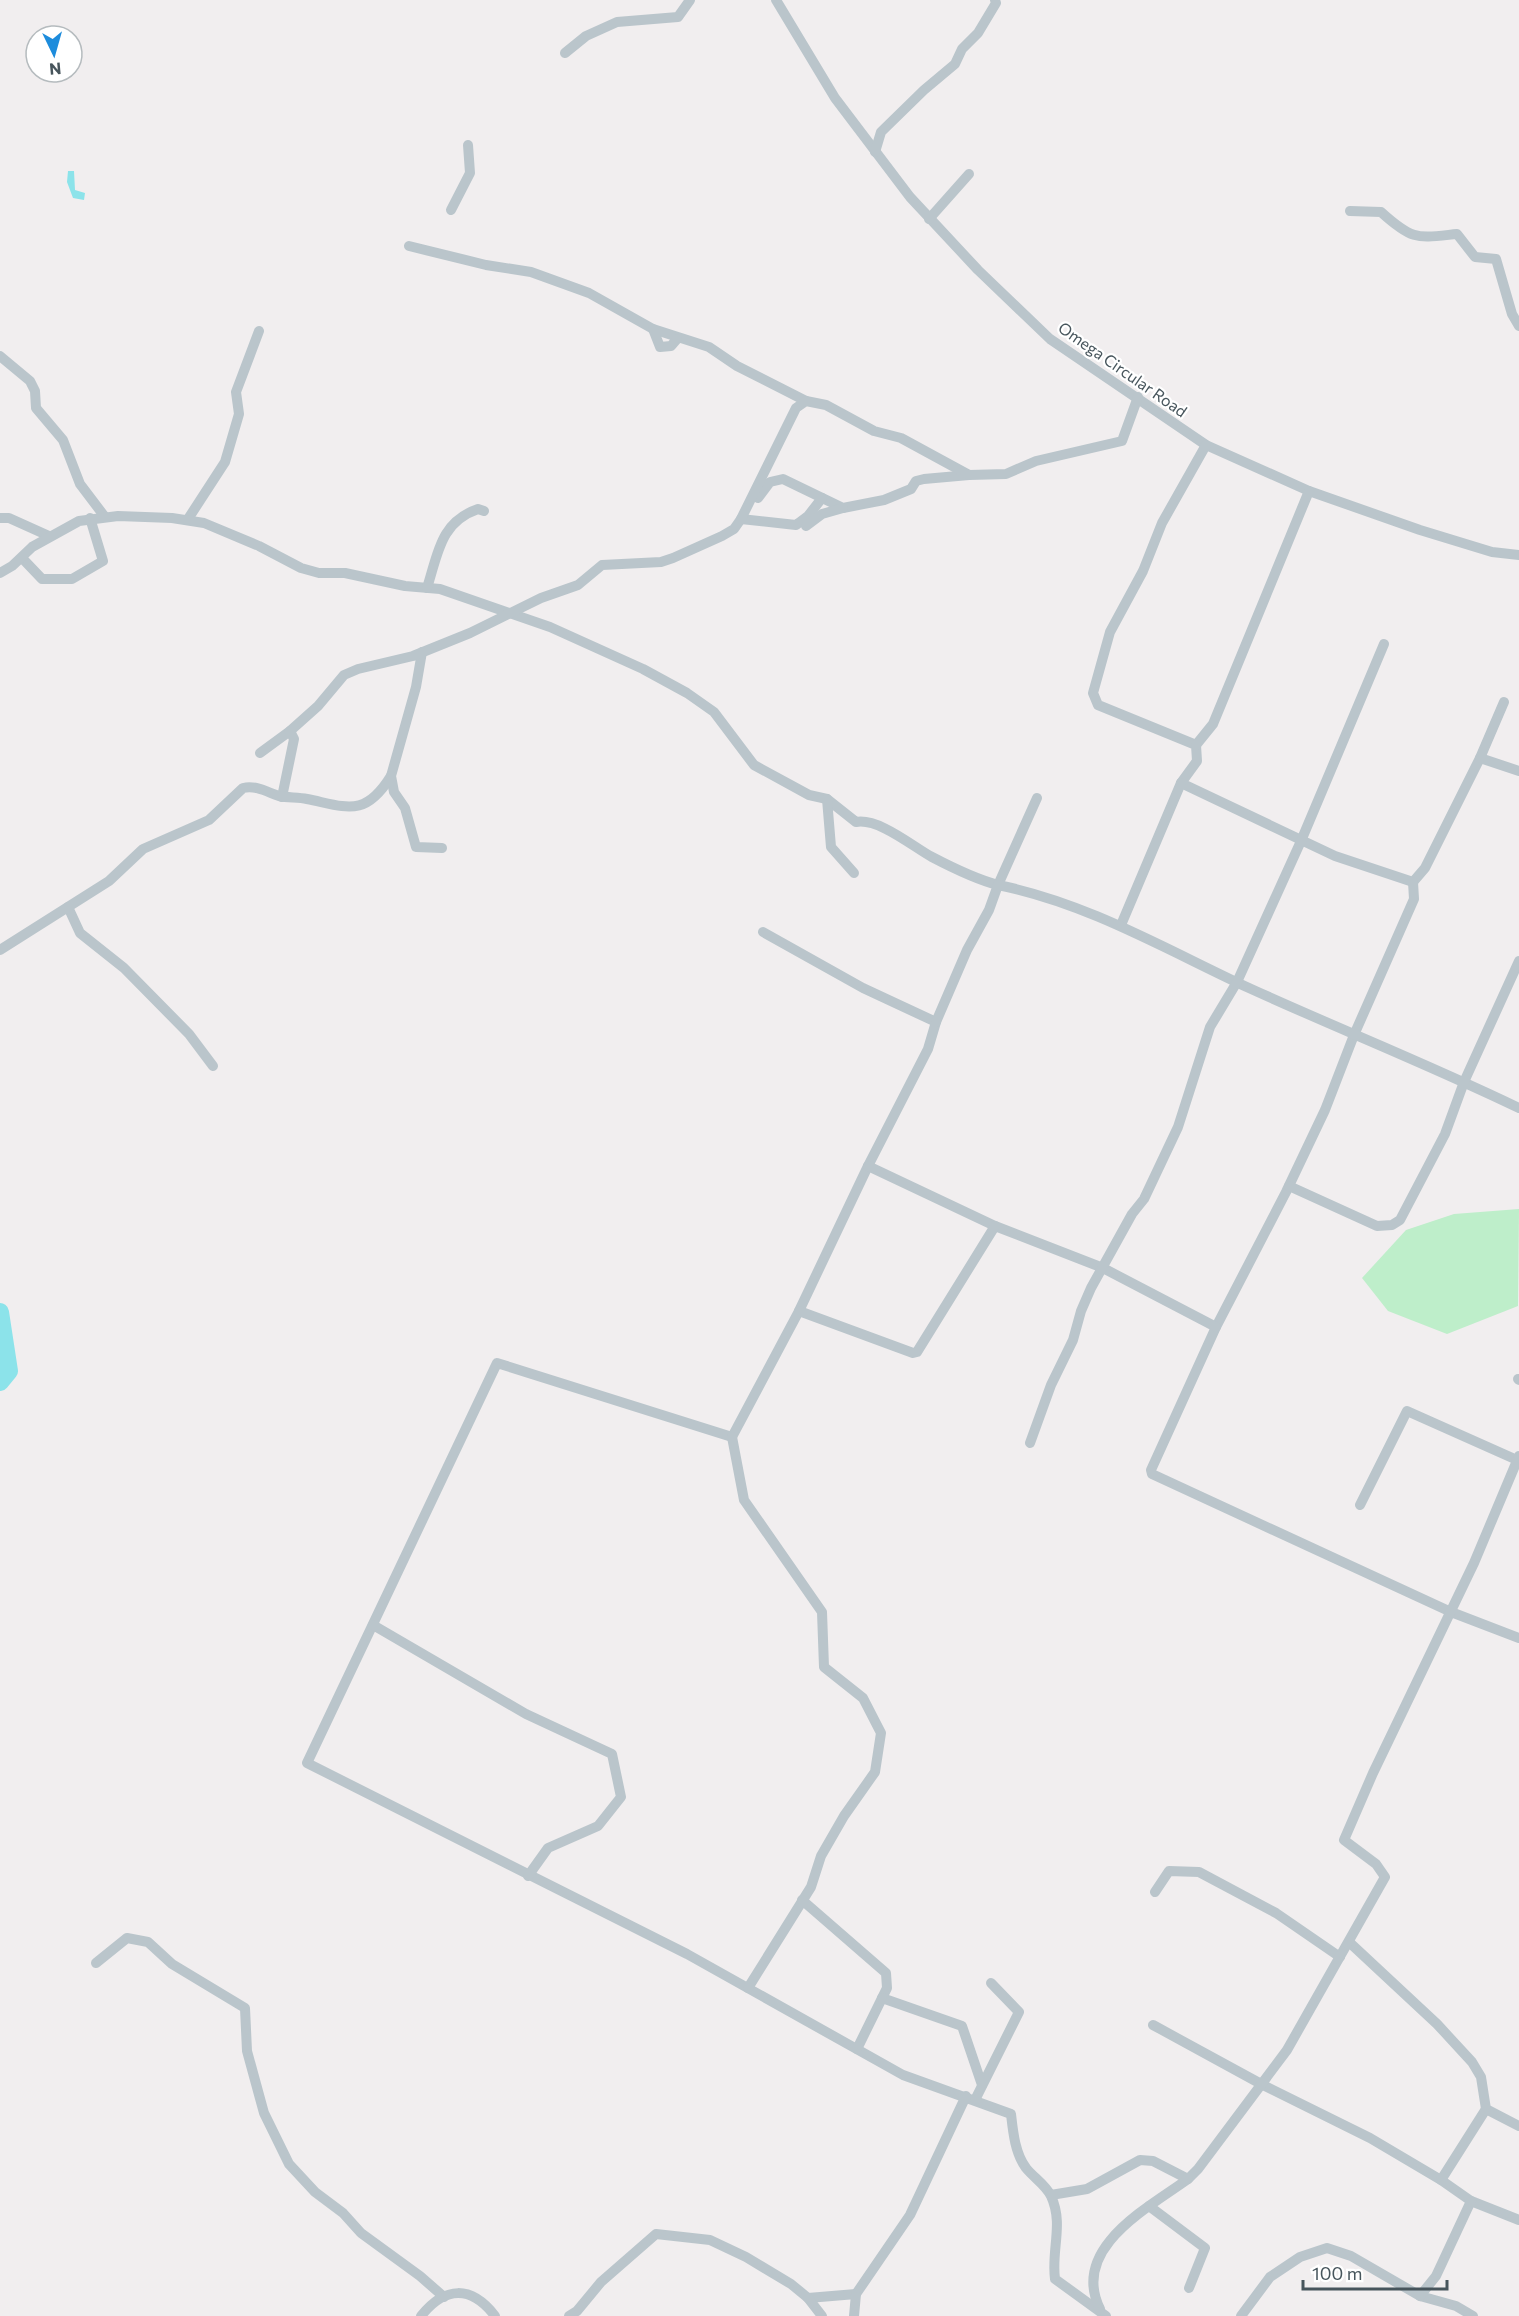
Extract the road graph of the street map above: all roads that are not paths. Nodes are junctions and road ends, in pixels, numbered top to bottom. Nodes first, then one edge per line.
1 (690, 0) edge
2 (776, 0) edge
3 (995, 0) edge
4 (565, 53) dead end
5 (468, 145) dead end
6 (875, 152) junction
7 (969, 174) dead end
8 (451, 210) dead end
9 (1350, 211) dead end
10 (929, 219) junction
11 (409, 246) dead end
12 (1519, 326) edge
13 (259, 331) dead end
14 (0, 356) edge
15 (1138, 397) junction
16 (806, 401) junction
17 (1206, 445) junction
18 (969, 475) junction
19 (1309, 491) junction
20 (822, 498) junction
21 (750, 505) junction
22 (843, 508) junction
23 (484, 511) dead end
24 (105, 517) junction
25 (0, 518) edge
26 (90, 518) junction
27 (188, 519) junction
28 (741, 519) junction
29 (796, 525) junction
30 (49, 536) junction
31 (1519, 555) edge
32 (22, 558) junction
33 (0, 573) edge
34 (427, 588) junction
35 (512, 614) junction
36 (1384, 644) dead end
37 (422, 652) junction
38 (1504, 702) dead end
39 (290, 731) junction
40 (1196, 745) junction
41 (260, 753) dead end
42 (1480, 758) junction
43 (1519, 771) edge
44 (391, 776) junction
45 (1181, 783) junction
46 (282, 797) junction
47 (1037, 798) dead end
48 (827, 799) junction
49 (1301, 841) junction
50 (441, 848) dead end
51 (854, 873) dead end
52 (1413, 882) junction
53 (998, 885) junction
54 (68, 907) junction
55 (1121, 925) junction
56 (763, 932) dead end
57 (0, 950) edge
58 (1519, 961) edge
59 (1237, 982) junction
60 (936, 1022) junction
61 (1354, 1035) junction
62 (213, 1066) dead end
63 (1464, 1082) junction
64 (1519, 1108) edge
65 (868, 1166) junction
66 (1289, 1186) junction
67 (995, 1226) junction
68 (1103, 1268) junction
69 (799, 1311) junction
70 (1216, 1327) junction
71 (732, 1437) junction
72 (1030, 1443) dead end
73 (1518, 1458) edge
74 (1360, 1505) dead end
75 (1451, 1612) junction
76 (373, 1625) junction
77 (1519, 1638) edge
78 (528, 1876) junction
79 (1155, 1892) dead end
80 (802, 1900) junction
81 (1349, 1942) junction
82 (1340, 1957) junction
83 (96, 1963) dead end
84 (991, 1983) dead end
85 (748, 1988) junction
86 (882, 1998) junction
87 (1154, 2025) dead end
88 (857, 2049) junction
89 (982, 2085) junction
90 (1263, 2085) junction
91 (970, 2098) junction
92 (1486, 2109) junction
93 (1519, 2126) edge
94 (1188, 2179) junction
95 (1441, 2180) junction
96 (1051, 2194) junction
97 (1471, 2201) junction
98 (1149, 2206) junction
99 (1519, 2220) edge
100 (1189, 2288) dead end
101 (856, 2294) junction
102 (1420, 2296) junction
103 (444, 2297) junction
104 (808, 2298) junction
105 (1103, 2313) edge
106 (421, 2316) edge
107 (495, 2316) edge
108 (569, 2316) edge
109 (822, 2316) edge
110 (854, 2316) edge
111 (1241, 2316) edge
112 (1473, 2316) edge

1 - 4 street
2 - 6 street, Omega Circular Road
3 - 6 street
5 - 8 street
6 - 10 street, Omega Circular Road
7 - 10 street
9 - 12 street
10 - 15 street, Omega Circular Road
11 - 16 street
13 - 27 street
14 - 24 street
15 - 17 street, Omega Circular Road
15 - 18 street
16 - 18 street
16 - 21 street
17 - 19 street, Omega Circular Road
17 - 40 street
18 - 22 street
19 - 31 street, Omega Circular Road
19 - 40 street
20 - 21 street
20 - 22 street
20 - 29 street
21 - 28 street
22 - 29 street
23 - 34 street
24 - 26 street
24 - 27 street
25 - 30 street
26 - 30 street
26 - 32 street
27 - 34 street
28 - 29 street
28 - 35 street
30 - 32 street
32 - 33 street
34 - 35 street
35 - 37 street
35 - 48 street
36 - 49 street
37 - 39 street
37 - 44 street
38 - 42 street
39 - 41 street
39 - 46 street
40 - 45 street
42 - 43 street
42 - 52 street
44 - 46 street
44 - 50 street
45 - 49 street
45 - 55 street
46 - 54 street
47 - 53 street
48 - 51 street
48 - 53 street
49 - 52 street
49 - 59 street
52 - 61 street
53 - 55 street
53 - 60 street
54 - 57 street
54 - 62 street
55 - 59 street
56 - 60 street
58 - 63 street
59 - 61 street
59 - 68 street
60 - 65 street
61 - 63 street
61 - 66 street
63 - 64 street
63 - 66 street
65 - 67 street
65 - 69 street
66 - 70 street
67 - 68 street
67 - 69 street
68 - 70 street
68 - 72 street
69 - 71 street
70 - 75 street
71 - 76 street
71 - 80 street
73 - 74 street
73 - 75 street
75 - 77 street
75 - 81 street
76 - 78 street
76 - 78 street
78 - 85 street
79 - 82 street
80 - 85 street
80 - 86 street
81 - 82 street
81 - 92 street
82 - 90 street
83 - 103 street
84 - 89 street
85 - 88 street
86 - 88 street
86 - 89 street
87 - 90 street
88 - 91 street
89 - 91 street
90 - 94 street
90 - 95 street
91 - 96 street
91 - 101 street
92 - 93 street
92 - 95 street
94 - 96 street
94 - 98 street
95 - 97 street
96 - 105 street
97 - 99 street
97 - 102 street
98 - 100 street
98 - 105 street
101 - 104 street
101 - 110 street
102 - 111 street
102 - 112 street
103 - 106 street
103 - 107 street
104 - 108 street
104 - 109 street

